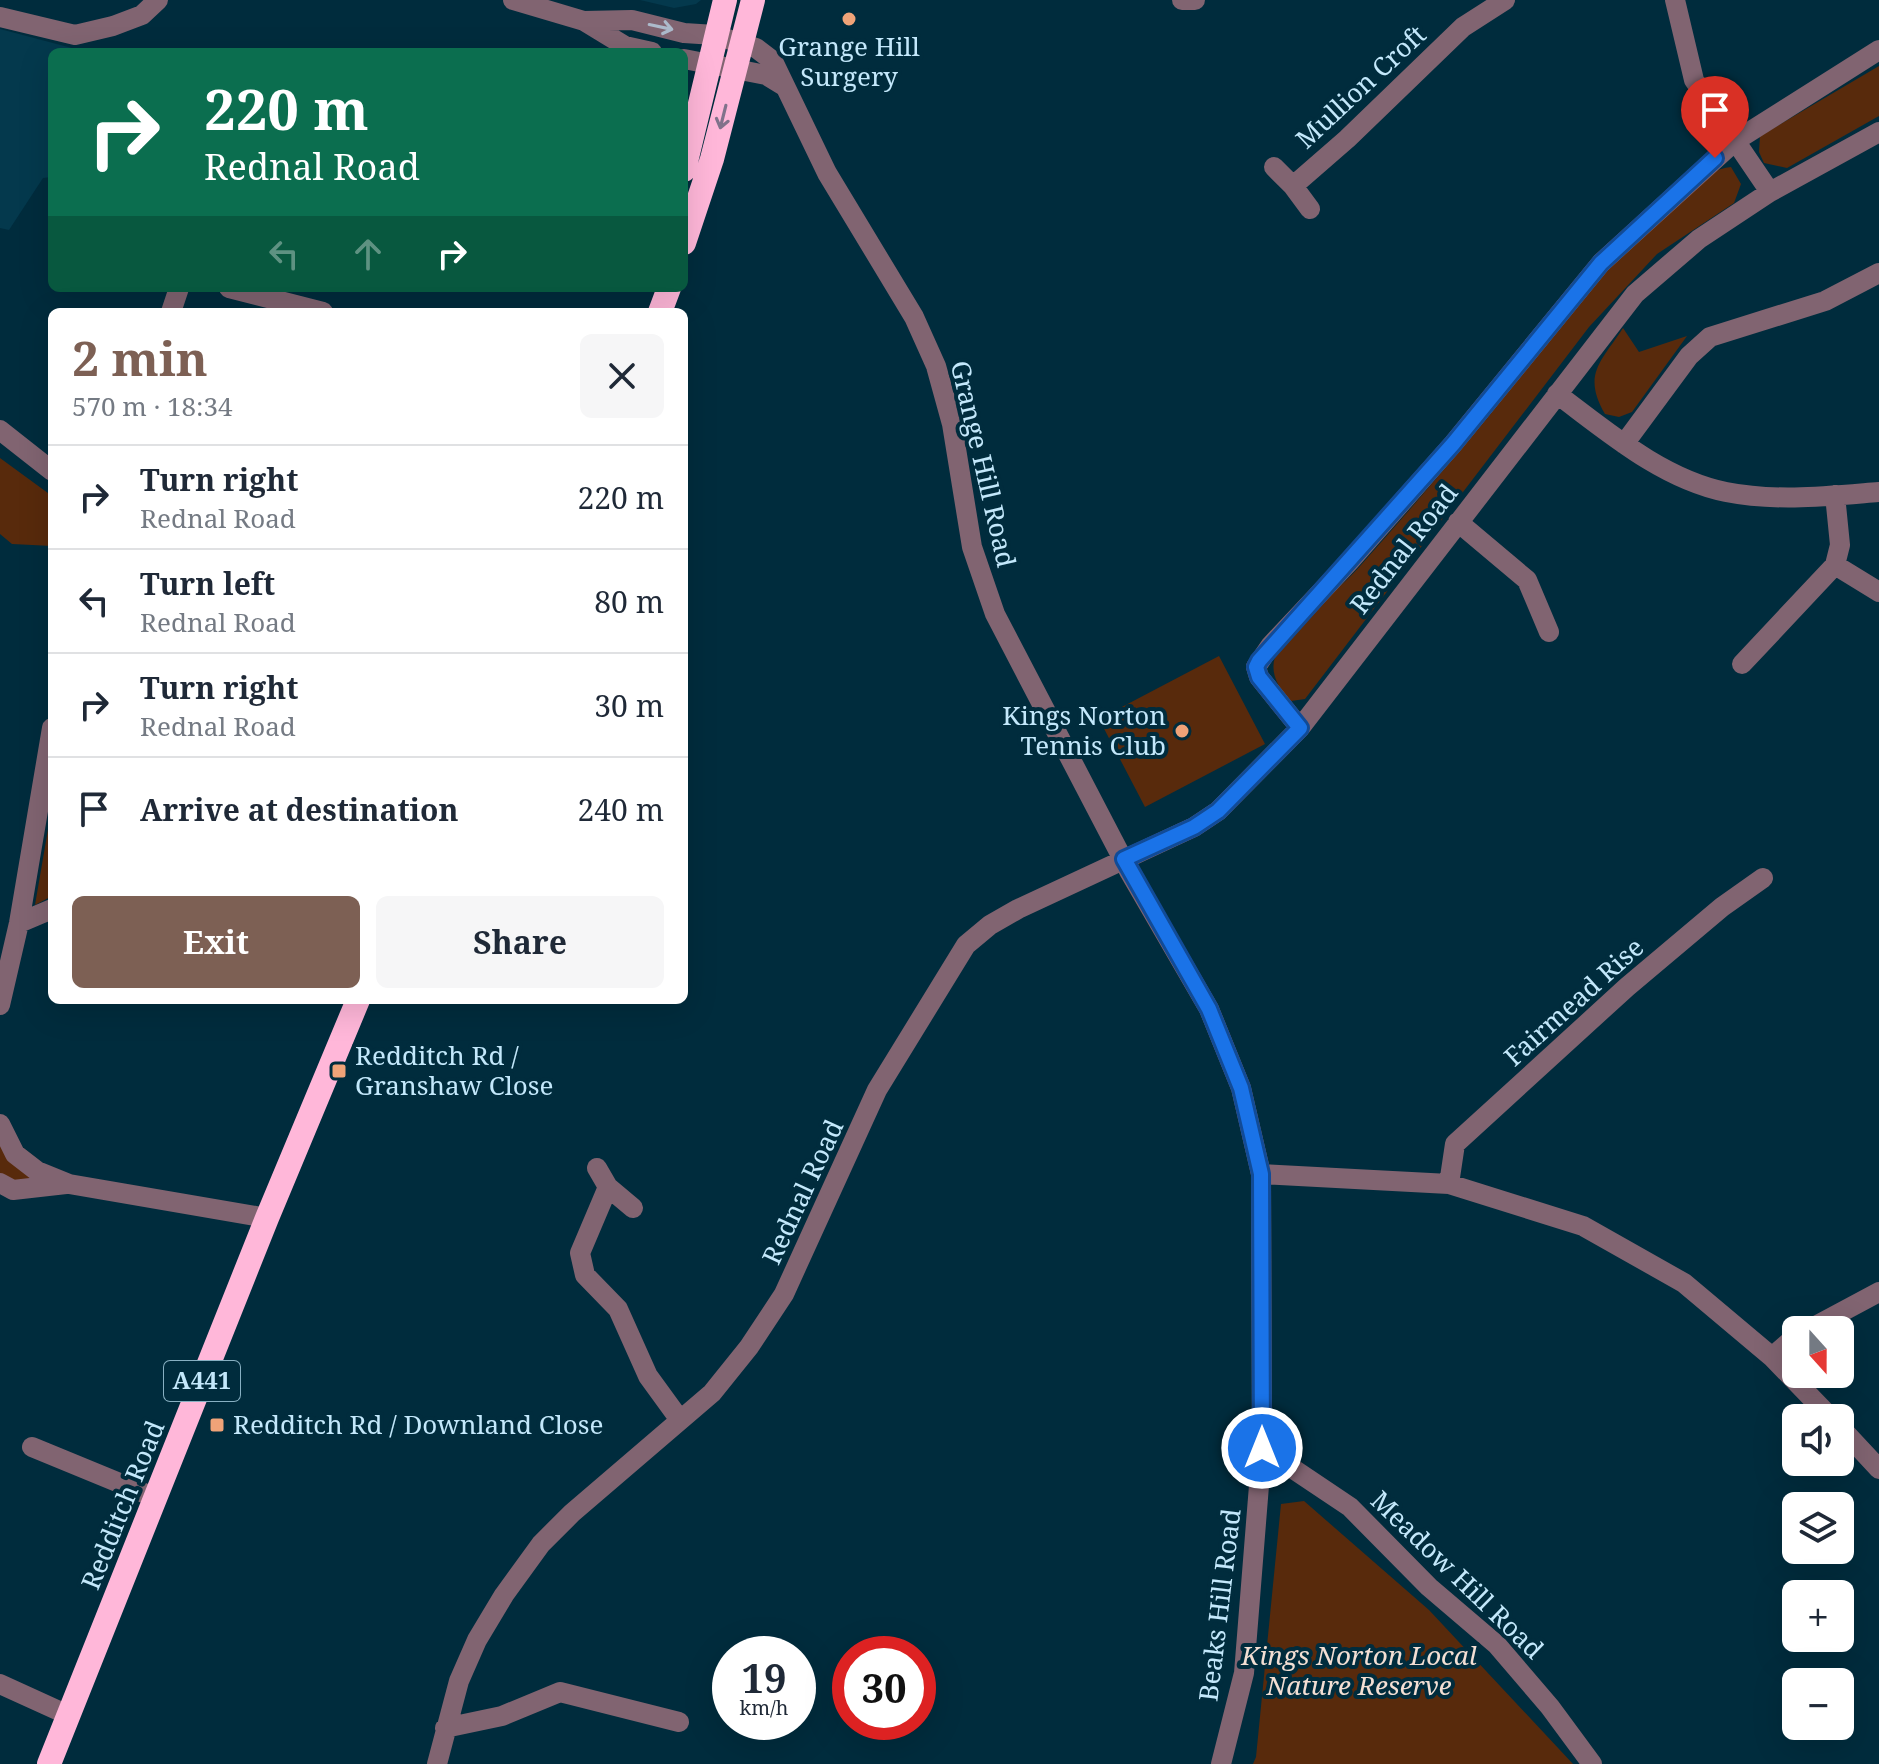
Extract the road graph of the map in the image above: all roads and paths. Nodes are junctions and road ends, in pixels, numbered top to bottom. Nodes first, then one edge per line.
1 (158, 0) edge
2 (513, 0) edge
3 (725, 0) edge
4 (753, 0) edge
5 (1182, 0) edge
6 (1195, 0) edge
7 (1505, 0) edge
8 (1675, 0) edge
9 (0, 17) edge
10 (584, 21) junction
11 (715, 35) junction
12 (743, 42) junction
13 (634, 48) edge
14 (1879, 50) edge
15 (696, 62) edge
16 (734, 70) junction
17 (784, 86) junction
18 (1879, 132) edge
19 (688, 134) edge
20 (1735, 141) junction
21 (1274, 167) dead end
22 (1293, 186) junction
23 (1770, 192) junction
24 (1310, 209) dead end
25 (688, 231) edge
26 (1879, 273) edge
27 (245, 292) edge
28 (307, 308) edge
29 (1557, 394) junction
30 (0, 430) edge
31 (1624, 444) junction
32 (48, 468) edge
33 (1879, 492) edge
34 (1835, 495) junction
35 (1458, 522) junction
36 (1835, 565) junction
37 (1879, 592) edge
38 (1549, 632) dead end
39 (1742, 664) dead end
40 (1300, 728) junction
41 (48, 776) edge
42 (1124, 859) junction
43 (1763, 878) dead end
44 (48, 911) edge
45 (19, 923) junction
46 (356, 1004) edge
47 (0, 1005) edge
48 (0, 1124) edge
49 (597, 1168) dead end
50 (1261, 1174) junction
51 (0, 1183) edge
52 (69, 1184) junction
53 (1449, 1184) junction
54 (608, 1187) junction
55 (633, 1208) dead end
56 (267, 1218) junction
57 (1879, 1292) edge
58 (1834, 1316) edge
59 (1782, 1348) edge
60 (1772, 1357) junction
61 (1817, 1404) edge
62 (680, 1420) junction
63 (1854, 1442) edge
64 (32, 1447) dead end
65 (1262, 1448) junction
66 (1879, 1469) edge
67 (156, 1498) junction
68 (0, 1684) edge
69 (68, 1715) junction
70 (679, 1722) dead end
71 (445, 1728) junction
72 (49, 1764) edge
73 (437, 1764) edge
74 (1221, 1764) edge
75 (1592, 1764) edge

1 - 9 street
2 - 10 street
3 - 11 highway
4 - 12 highway
5 - 6 street
7 - 22 street, Mullion Croft
8 - 20 street
10 -> 11 street
10 - 13 street
11 - 12 street
11 - 15 highway
12 - 16 highway
12 - 17 street, Grange Hill Road
14 - 20 street, Rednal Road
15 - 16 street
15 - 19 highway
16 - 17 street
16 -> 25 highway
17 - 42 street, Grange Hill Road
18 - 23 street, Rednal Road
20 - 23 street
20 - 40 street, Rednal Road
21 - 22 street, Mullion Croft
22 - 24 street, Mullion Croft
23 - 29 street, Rednal Road
26 - 31 street
27 - 28 street
29 - 31 street
29 - 35 street, Rednal Road
30 - 32 street
31 - 34 street
33 - 34 street
34 - 36 street
35 - 38 street
35 - 40 street, Rednal Road
36 - 37 street
36 - 39 street
40 - 42 street, Rednal Road
41 - 45 street
42 - 50 street, Beaks Hill Road
42 - 62 street, Rednal Road
43 - 53 street, Fairmead Rise
44 - 45 street
45 - 47 street
46 - 56 highway, Redditch Road / A441
48 - 52 street
49 - 54 street
50 - 53 street
50 - 65 street, Beaks Hill Road
51 - 52 street
52 - 56 street
53 - 60 street
54 - 55 street
54 - 62 street
56 - 67 highway, Redditch Road / A441
57 - 58 street
59 - 60 street
60 - 61 street
62 - 71 street, Rednal Road
63 - 66 street
64 - 67 street
65 - 74 street, Beaks Hill Road
65 - 75 street, Meadow Hill Road
67 - 69 highway, Redditch Road / A441
68 - 69 street
69 - 72 highway, Redditch Road / A441
70 - 71 street
71 - 73 street, Rednal Road

